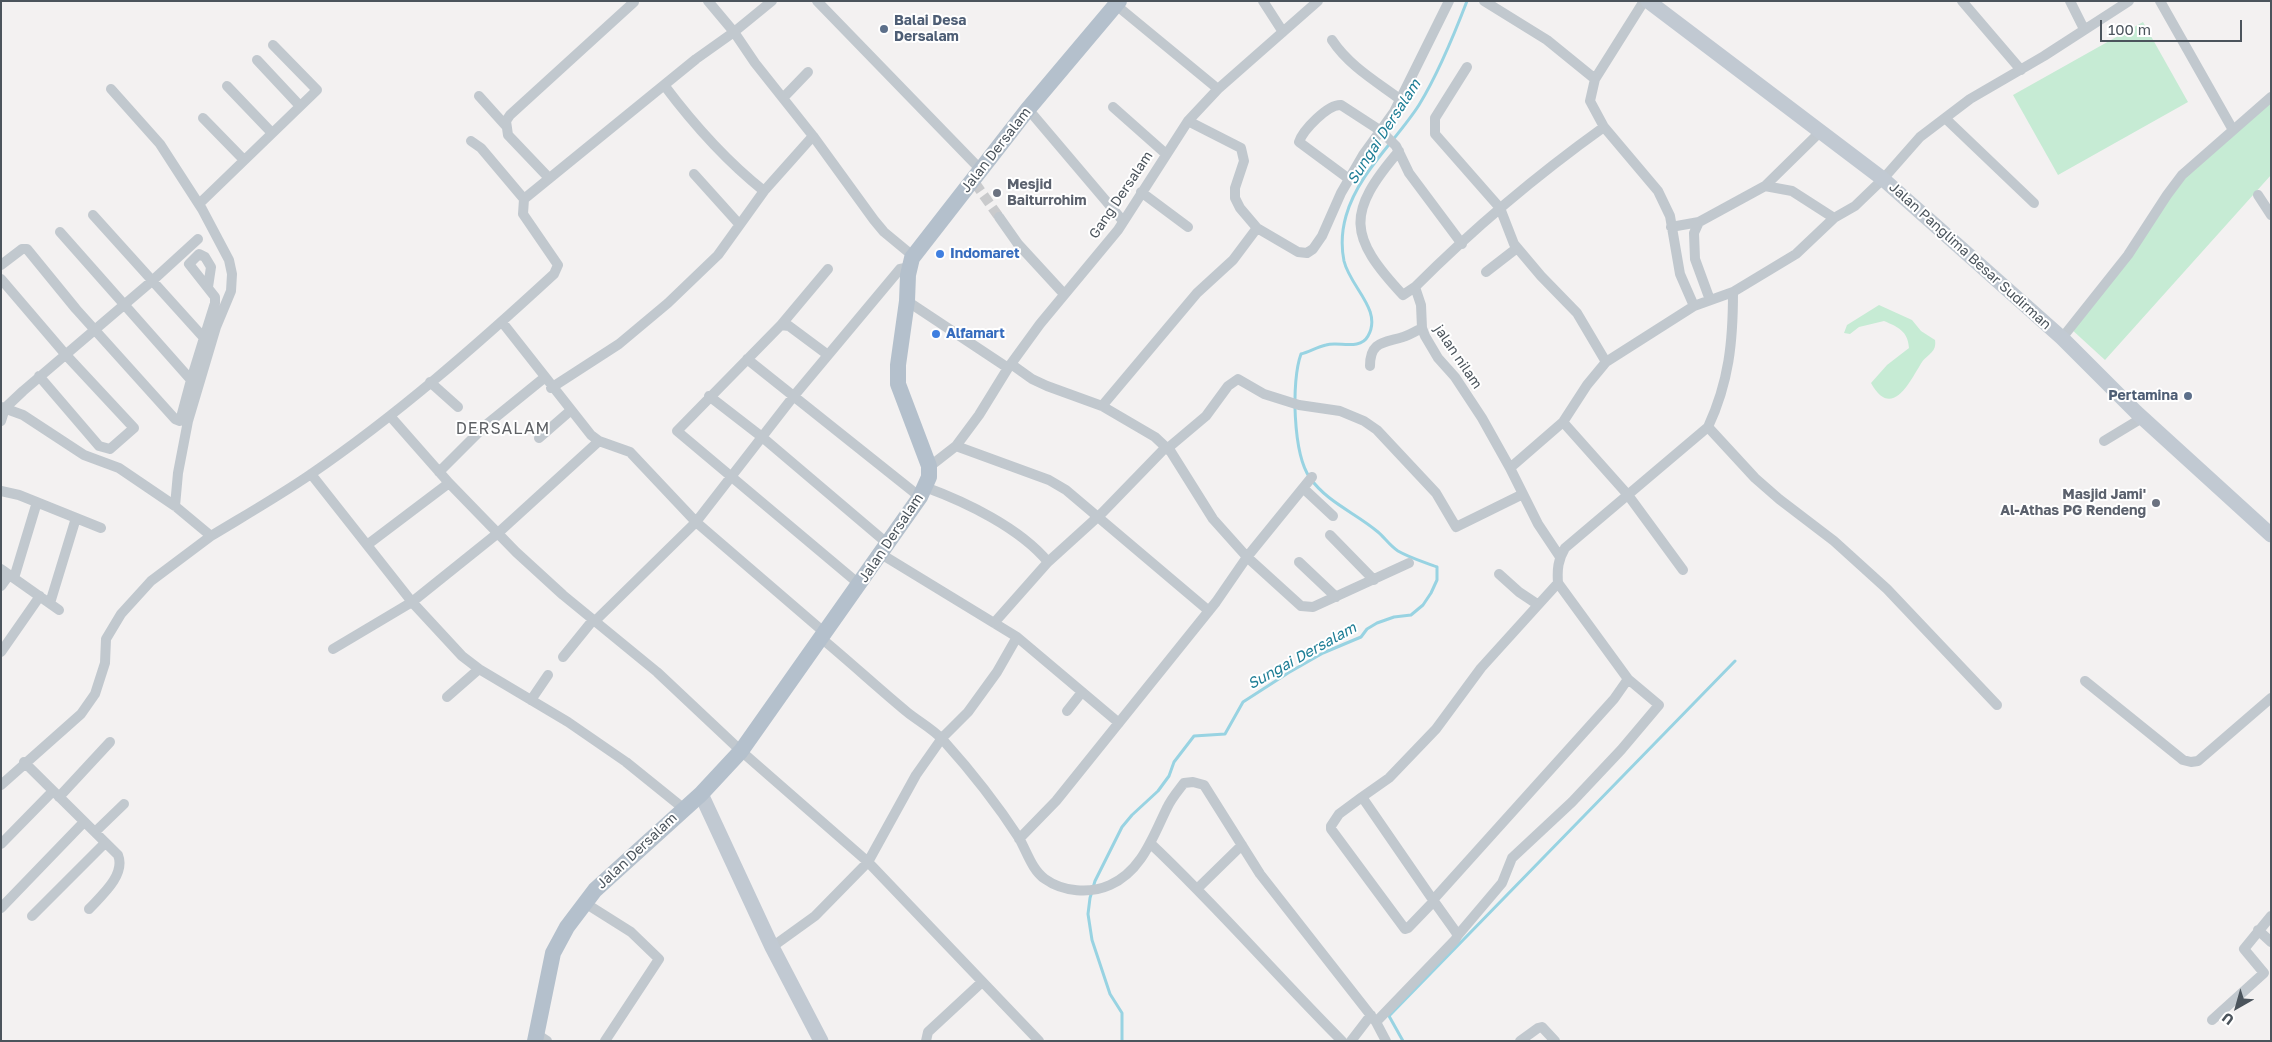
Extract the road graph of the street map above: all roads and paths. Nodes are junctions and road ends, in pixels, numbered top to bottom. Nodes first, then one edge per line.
1 (708, 1) edge
2 (772, 1) edge
3 (817, 1) edge
4 (1263, 1) edge
5 (1318, 1) edge
6 (1449, 1) edge
7 (1484, 1) edge
8 (1644, 1) edge
9 (1648, 1) edge
10 (1962, 1) edge
11 (2070, 1) edge
12 (2129, 1) edge
13 (2160, 1) edge
14 (634, 2) edge
15 (1117, 3) edge
16 (2084, 29) junction
17 (734, 32) junction
18 (1283, 32) junction
19 (1332, 40) dead end
20 (273, 45) dead end
21 (257, 60) dead end
22 (1467, 67) dead end
23 (2021, 70) junction
24 (808, 72) dead end
25 (1595, 79) junction
26 (664, 85) junction
27 (227, 86) dead end
28 (111, 89) dead end
29 (1218, 89) junction
30 (479, 96) dead end
31 (2271, 97) edge
32 (783, 98) junction
33 (1401, 100) junction
34 (300, 106) junction
35 (1113, 107) dead end
36 (1028, 108) junction
37 (203, 118) dead end
38 (1945, 118) junction
39 (1188, 121) junction
40 (506, 126) junction
41 (1604, 127) junction
42 (2233, 130) junction
43 (272, 133) junction
44 (1819, 133) junction
45 (1384, 134) junction
46 (813, 136) junction
47 (472, 141) dead end
48 (1398, 149) junction
49 (1166, 154) junction
50 (244, 160) junction
51 (694, 174) dead end
52 (976, 177) junction
53 (549, 178) junction
54 (1349, 179) junction
55 (1883, 179) junction
56 (1765, 186) junction
57 (764, 191) junction
58 (1140, 192) junction
59 (2258, 196) dead end
60 (524, 199) junction
61 (2034, 203) dead end
62 (199, 204) junction
63 (1500, 208) junction
64 (93, 215) dead end
65 (2271, 215) edge
66 (999, 217) tunnel mouth
67 (1834, 218) junction
68 (1123, 221) junction
69 (1699, 222) junction
70 (739, 224) junction
71 (1671, 226) junction
72 (1188, 227) dead end
73 (1257, 228) junction
74 (60, 232) dead end
75 (198, 239) dead end
76 (1462, 244) junction
77 (1517, 248) junction
78 (911, 262) junction
79 (1, 265) edge
80 (828, 269) dead end
81 (1486, 272) dead end
82 (1, 279) edge
83 (152, 281) junction
84 (208, 287) dead end
85 (1415, 287) junction
86 (1733, 292) junction
87 (1064, 294) junction
88 (1710, 300) junction
89 (907, 301) junction
90 (124, 306) junction
91 (1694, 306) junction
92 (502, 322) junction
93 (781, 325) junction
94 (1422, 328) junction
95 (95, 330) junction
96 (204, 338) junction
97 (2062, 338) junction
98 (66, 355) junction
99 (828, 355) junction
100 (747, 359) junction
101 (1606, 362) junction
102 (1010, 366) junction
103 (1370, 366) dead end
104 (39, 376) junction
105 (544, 378) junction
106 (191, 380) junction
107 (430, 382) junction
108 (551, 388) junction
109 (709, 396) junction
110 (793, 397) junction
111 (1102, 406) junction
112 (3, 408) edge
113 (458, 408) dead end
114 (570, 411) junction
115 (390, 416) junction
116 (2142, 418) junction
117 (1, 421) edge
118 (1563, 422) junction
119 (1708, 427) junction
120 (762, 437) junction
121 (539, 438) dead end
122 (599, 441) junction
123 (2104, 441) dead end
124 (956, 446) junction
125 (1167, 448) junction
126 (929, 467) junction
127 (1510, 468) junction
128 (439, 472) junction
129 (311, 474) junction
130 (731, 477) junction
131 (1312, 477) dead end
132 (449, 484) junction
133 (1303, 488) junction
134 (1, 491) edge
135 (923, 492) junction
136 (1523, 494) junction
137 (1628, 496) junction
138 (37, 502) junction
139 (175, 506) junction
140 (1098, 516) junction
141 (1333, 516) dead end
142 (76, 518) junction
143 (696, 522) junction
144 (2268, 527) edge
145 (101, 528) dead end
146 (498, 533) junction
147 (1330, 535) dead end
148 (211, 536) junction
149 (367, 545) junction
150 (885, 549) junction
151 (1247, 557) junction
152 (1560, 557) junction
153 (1048, 562) junction
154 (1299, 562) dead end
155 (1409, 563) dead end
156 (1683, 570) dead end
157 (8, 574) edge
158 (1499, 574) dead end
159 (1374, 580) junction
160 (1558, 583) junction
161 (860, 584) junction
162 (1, 586) edge
163 (40, 596) junction
164 (1336, 597) junction
165 (412, 602) junction
166 (1537, 604) junction
167 (1209, 611) junction
168 (594, 620) junction
169 (994, 623) junction
170 (823, 636) junction
171 (1016, 637) junction
172 (333, 649) dead end
173 (1, 652) edge
174 (563, 657) dead end
175 (479, 669) junction
176 (548, 675) dead end
177 (1628, 679) junction
178 (2085, 681) dead end
179 (1082, 692) junction
180 (447, 697) dead end
181 (2271, 698) edge
182 (531, 700) junction
183 (1997, 705) dead end
184 (1067, 711) dead end
185 (1119, 723) junction
186 (942, 738) junction
187 (110, 742) dead end
188 (741, 750) junction
189 (24, 762) junction
190 (1, 784) edge
191 (56, 794) junction
192 (701, 794) junction
193 (1362, 796) junction
194 (124, 804) dead end
195 (683, 808) junction
196 (84, 822) junction
197 (95, 832) junction
198 (1019, 839) junction
199 (105, 843) junction
200 (1150, 843) junction
201 (1, 844) edge
202 (1242, 845) junction
203 (868, 862) junction
204 (1198, 888) junction
205 (1433, 900) junction
206 (585, 903) junction
207 (1, 908) edge
208 (89, 909) dead end
209 (32, 916) dead end
210 (2271, 916) edge
211 (2258, 930) junction
212 (1458, 935) junction
213 (2271, 942) edge
214 (772, 947) junction
215 (982, 982) junction
216 (1373, 1019) junction
217 (2212, 1020) dead end
218 (539, 1038) edge
219 (605, 1041) edge
220 (821, 1041) edge
221 (926, 1041) edge
222 (1039, 1041) edge
223 (1342, 1041) edge
224 (1351, 1041) edge
225 (1386, 1041) edge
226 (1520, 1041) edge
227 (1555, 1041) edge

1 - 17 street
2 - 17 street
3 - 52 street
4 - 18 street
5 - 18 street, Gang Dersalam
6 - 33 street
7 - 25 street
8 - 25 street
9 - 44 main road, Jalan Panglima Besar Sudirman
10 - 23 street
11 - 16 street
12 - 16 street
13 - 42 street
14 - 40 street
15 - 29 street
15 - 36 main road, Jalan Dersalam
16 - 23 street
17 - 26 street
17 - 32 street
18 - 29 street, Gang Dersalam
19 - 33 street
20 - 34 street
21 - 34 street
22 - 63 street
23 - 38 street
24 - 32 street
25 - 41 street
26 - 53 street
26 - 57 street
27 - 43 street
28 - 62 street
29 - 39 street, Gang Dersalam
30 - 40 street
31 - 42 street
32 - 46 street
33 - 45 street
34 - 43 street
35 - 49 street
36 - 52 main road, Jalan Dersalam
36 - 68 street
37 - 50 street
38 - 55 street
38 - 61 street
39 - 49 street, Gang Dersalam
39 - 73 street
40 - 53 street
41 - 63 street
41 - 71 street
42 - 97 street
43 - 50 street
44 - 55 main road, Jalan Panglima Besar Sudirman
44 - 56 street
45 - 48 street
45 - 54 street
45 - 54 street
46 - 57 street
46 - 78 street
47 - 60 street
48 - 76 street
48 - 85 street
49 - 58 street, Gang Dersalam
50 - 62 street
51 - 70 street
52 - 78 main road, Jalan Dersalam
53 - 60 street
54 - 73 street
55 - 67 street
55 - 97 main road, Jalan Panglima Besar Sudirman
56 - 67 street
56 - 69 street
57 - 70 street
58 - 68 street, Gang Dersalam
58 - 72 street
59 - 65 street
60 - 92 street
62 - 139 street
63 - 76 street
63 - 77 street
64 - 83 street
66 - 87 street
67 - 86 street
68 - 87 street, Gang Dersalam
69 - 71 street
69 - 88 street
70 - 108 street
71 - 91 street
73 - 111 street
74 - 90 street
75 - 83 street
76 - 85 street
77 - 81 street
77 - 101 street
78 - 89 main road, Jalan Dersalam
78 - 99 street
79 - 95 street
80 - 93 street
82 - 98 street
83 - 90 street
83 - 96 street
84 - 96 street
85 - 94 street, jalan nilam
86 - 88 street
86 - 119 street
87 - 102 street, Gang Dersalam
88 - 91 street
89 - 102 street
89 - 126 main road, Jalan Dersalam
90 - 95 street
90 - 106 street
91 - 101 street
92 - 105 street
92 - 107 street
93 - 99 street
93 - 100 street
94 - 103 street
94 - 127 street, jalan nilam
95 - 98 street
95 - 106 street
96 - 106 street
97 - 116 main road, Jalan Panglima Besar Sudirman
98 - 104 street
98 - 104 street
99 - 110 street
100 - 109 street
100 - 110 street
101 - 118 street
102 - 111 street
102 - 124 street, Gang Dersalam
104 - 112 street
105 - 108 street
105 - 128 street
107 - 113 street
107 - 115 street
108 - 114 street
109 - 120 street
109 - 130 street
110 - 120 street
110 - 135 street
111 - 125 street
112 - 117 street
112 - 139 street
114 - 121 street
114 - 122 street
115 - 128 street
115 - 129 street
116 - 123 street
116 - 144 main road, Jalan Panglima Besar Sudirman
118 - 127 street
118 - 137 street
119 - 137 street
119 - 183 street
120 - 130 street
120 - 150 street
122 - 143 street
122 - 146 street
124 - 126 street, Gang Dersalam
124 - 140 street
125 - 136 street
125 - 140 street
125 - 151 street
126 - 135 main road, Jalan Dersalam
127 - 136 street, jalan nilam
128 - 132 street
129 - 148 street
129 - 149 street
130 - 143 street
130 - 161 street
131 - 133 street
132 - 146 street
132 - 149 street
133 - 141 street
133 - 151 street
134 - 138 street
135 - 150 main road, Jalan Dersalam
135 - 153 street
136 - 152 street, jalan nilam
137 - 152 street
137 - 156 street
138 - 142 street
138 - 157 street
139 - 148 street
140 - 153 street
140 - 167 street
142 - 145 street
142 - 163 street
143 - 168 street
143 - 170 street
146 - 165 street
146 - 168 street
147 - 159 street
148 - 189 street
149 - 165 street
150 - 161 main road, Jalan Dersalam
150 - 169 street
151 - 164 street
151 - 167 street
152 - 160 street
153 - 169 street
154 - 164 street
155 - 159 street
157 - 162 street
157 - 163 street
158 - 166 street
159 - 164 street
160 - 166 street
160 - 177 street
161 - 170 main road, Jalan Dersalam
163 - 173 street
165 - 172 street
165 - 175 street
166 - 193 street
167 - 185 street
168 - 174 street
168 - 188 street
169 - 171 street
170 - 186 street
170 - 188 main road, Jalan Dersalam
171 - 179 street
171 - 186 street
175 - 180 street
175 - 182 street
176 - 182 street
177 - 205 street
177 - 212 street
178 - 181 street
179 - 184 street
179 - 185 street
182 - 195 street
185 - 198 street
186 - 198 street
186 - 203 street
187 - 191 street
188 - 192 main road, Jalan Dersalam
188 - 203 street
189 - 190 street
189 - 191 street
191 - 196 street
191 - 201 street
192 - 195 main road, Jalan Dersalam
192 - 214 main road
193 - 205 street
193 - 205 street
194 - 197 street
195 - 206 main road, Jalan Dersalam
196 - 197 street
196 - 207 street
197 - 199 street
198 - 200 street
199 - 208 street
199 - 209 street
200 - 202 street
200 - 204 street
202 - 204 street
202 - 216 street
203 - 214 street
203 - 215 street
204 - 223 street
205 - 212 street
206 - 218 main road, Jalan Dersalam
206 - 219 street
210 - 211 street
211 - 213 street
211 - 217 street
212 - 216 street
214 - 220 main road
215 - 221 street
215 - 222 street
216 - 224 street
216 - 225 street
226 - 227 street

